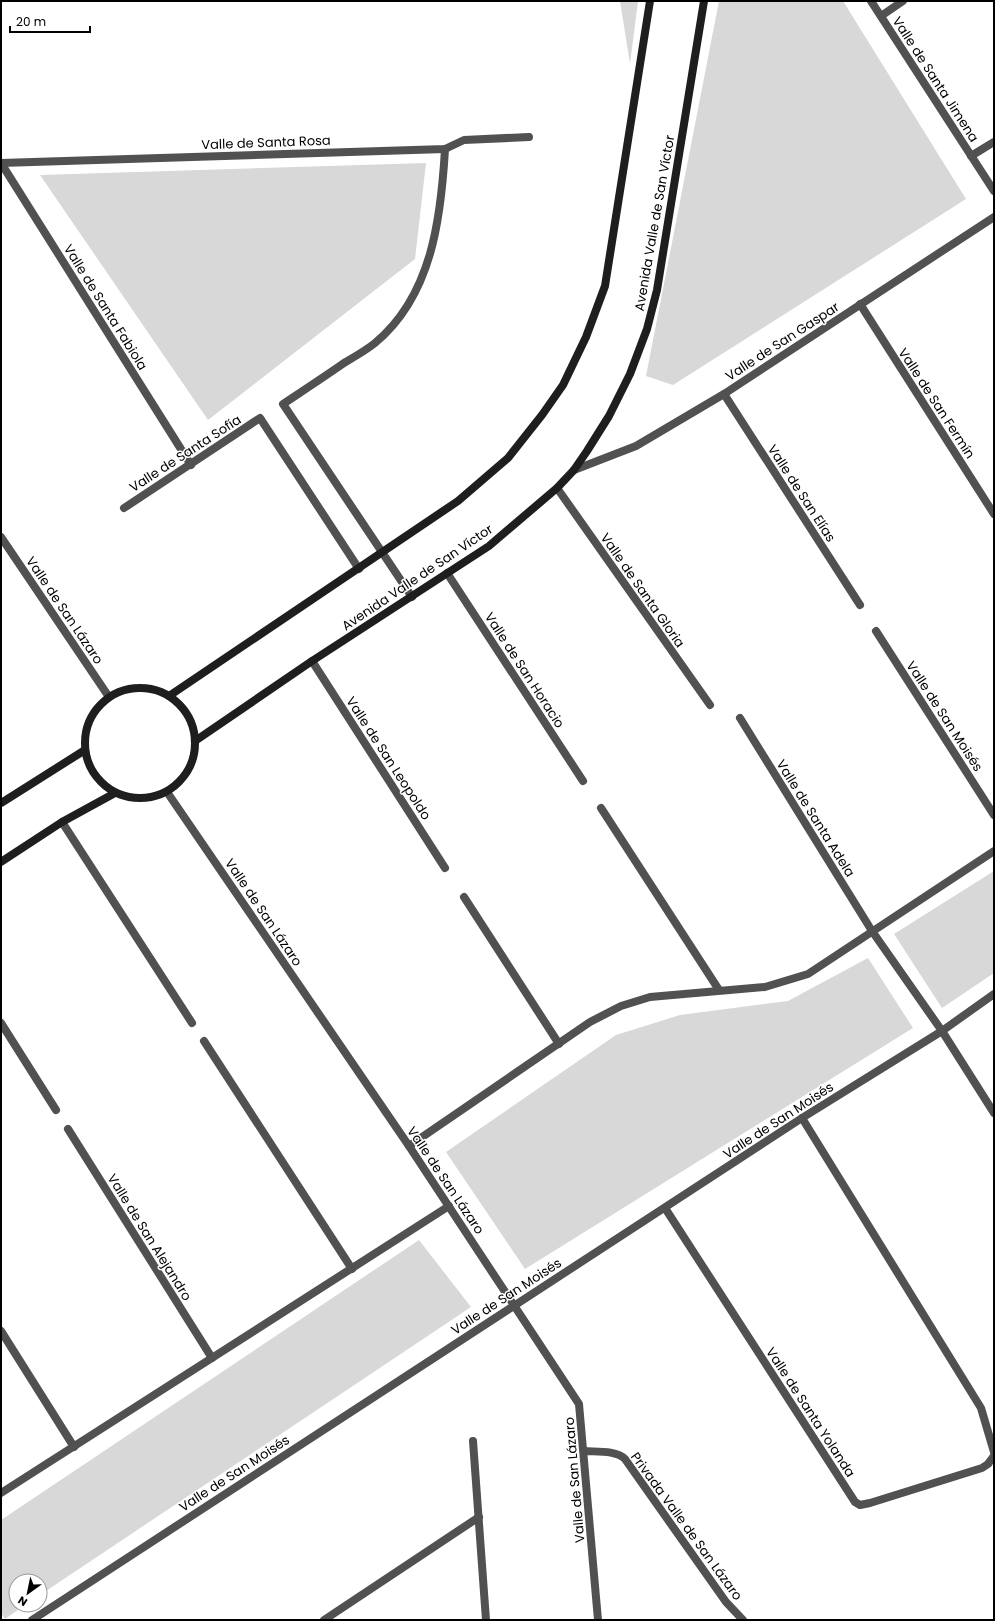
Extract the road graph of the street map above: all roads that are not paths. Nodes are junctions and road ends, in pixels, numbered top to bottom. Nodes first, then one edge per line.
1 (650, 1) edge
2 (704, 1) edge
3 (871, 1) edge
4 (904, 1) edge
5 (881, 16) junction
6 (529, 137) dead end
7 (994, 142) edge
8 (444, 149) junction
9 (971, 156) junction
10 (1, 163) edge
11 (994, 191) edge
12 (994, 217) edge
13 (860, 304) junction
14 (724, 394) junction
15 (191, 464) junction
16 (574, 470) junction
17 (557, 488) junction
18 (124, 508) dead end
19 (994, 514) edge
20 (1, 537) edge
21 (383, 553) junction
22 (359, 568) junction
23 (447, 573) junction
24 (412, 597) junction
25 (860, 606) dead end
26 (876, 630) dead end
27 (312, 661) junction
28 (169, 696) junction
29 (109, 697) junction
30 (710, 705) dead end
31 (740, 718) dead end
32 (195, 741) junction
33 (85, 750) junction
34 (583, 781) dead end
35 (168, 792) junction
36 (115, 793) junction
37 (1, 803) edge
38 (600, 808) dead end
39 (994, 815) edge
40 (62, 822) junction
41 (994, 851) edge
42 (1, 862) edge
43 (445, 868) dead end
44 (464, 897) dead end
45 (872, 931) junction
46 (719, 990) junction
47 (994, 994) edge
48 (1, 1023) edge
49 (192, 1023) dead end
50 (942, 1031) junction
51 (204, 1041) dead end
52 (559, 1044) junction
53 (56, 1110) dead end
54 (994, 1112) edge
55 (802, 1118) junction
56 (68, 1129) dead end
57 (409, 1146) junction
58 (449, 1206) junction
59 (665, 1208) junction
60 (352, 1269) junction
61 (514, 1304) junction
62 (1, 1331) edge
63 (212, 1358) junction
64 (474, 1441) dead end
65 (74, 1447) junction
66 (584, 1451) junction
67 (994, 1452) edge
68 (994, 1456) edge
69 (1, 1493) edge
70 (479, 1517) junction
71 (32, 1620) edge
72 (324, 1620) edge
73 (486, 1620) edge
74 (598, 1620) edge
75 (743, 1620) edge

1 - 21 street
2 - 16 street, Avenida Valle de San Víctor
3 - 5 street, Valle de Santa Jimena
4 - 5 street
5 - 9 street, Valle de Santa Jimena
6 - 8 street, Valle de Santa Rosa
7 - 9 street
8 - 10 street, Valle de Santa Rosa
8 - 21 street
9 - 11 street, Valle de Santa Jimena
10 - 15 street, Valle de Santa Fabiola
12 - 13 street, Valle de San Gaspar
13 - 14 street, Valle de San Gaspar
13 - 19 street, Valle de San Fermín
14 - 16 street, Valle de San Gaspar
14 - 25 street, Valle de San Elías
15 - 18 street, Valle de Santa Sofía
15 - 22 street, Valle de Santa Sofía
16 - 17 street, Avenida Valle de San Víctor
17 - 23 street, Avenida Valle de San Víctor
17 - 30 street, Valle de Santa Gloria
20 - 29 street, Valle de San Lázaro
21 - 22 street
21 - 24 street
22 - 28 street
23 - 24 street, Avenida Valle de San Víctor
23 - 34 street, Valle de San Horacio
24 - 27 street, Avenida Valle de San Víctor
26 - 39 street, Valle de San Moisés
27 - 32 street, Avenida Valle de San Víctor
27 - 43 street, Valle de San Leopoldo
28 - 29 street
28 - 32 street
29 - 33 street
31 - 45 street, Valle de Santa Adela
32 - 35 street
33 - 36 street
33 - 37 street
35 - 36 street
35 - 57 street, Valle de San Lázaro
36 - 40 street
38 - 46 street
40 - 42 street
40 - 49 street
41 - 45 street
44 - 52 street
45 - 46 street
45 - 50 street, Valle de Santa Adela
46 - 52 street
47 - 50 street, Valle de San Moisés
48 - 53 street
50 - 54 street, Valle de Santa Adela
50 - 55 street, Valle de San Moisés
51 - 60 street
52 - 57 street
55 - 59 street, Valle de San Moisés
55 - 67 street
56 - 63 street, Valle de San Alejandro
57 - 58 street, Valle de San Lázaro
58 - 60 street
58 - 61 street, Valle de San Lázaro
59 - 61 street, Valle de San Moisés
59 - 68 street, Valle de Santa Yolanda
60 - 63 street
61 - 66 street, Valle de San Lázaro
61 - 71 street, Valle de San Moisés
62 - 65 street
63 - 65 street
64 - 70 street
65 - 69 street
66 - 74 street, Valle de San Lázaro
66 - 75 street, Privada Valle de San Lázaro
70 - 72 street
70 - 73 street

